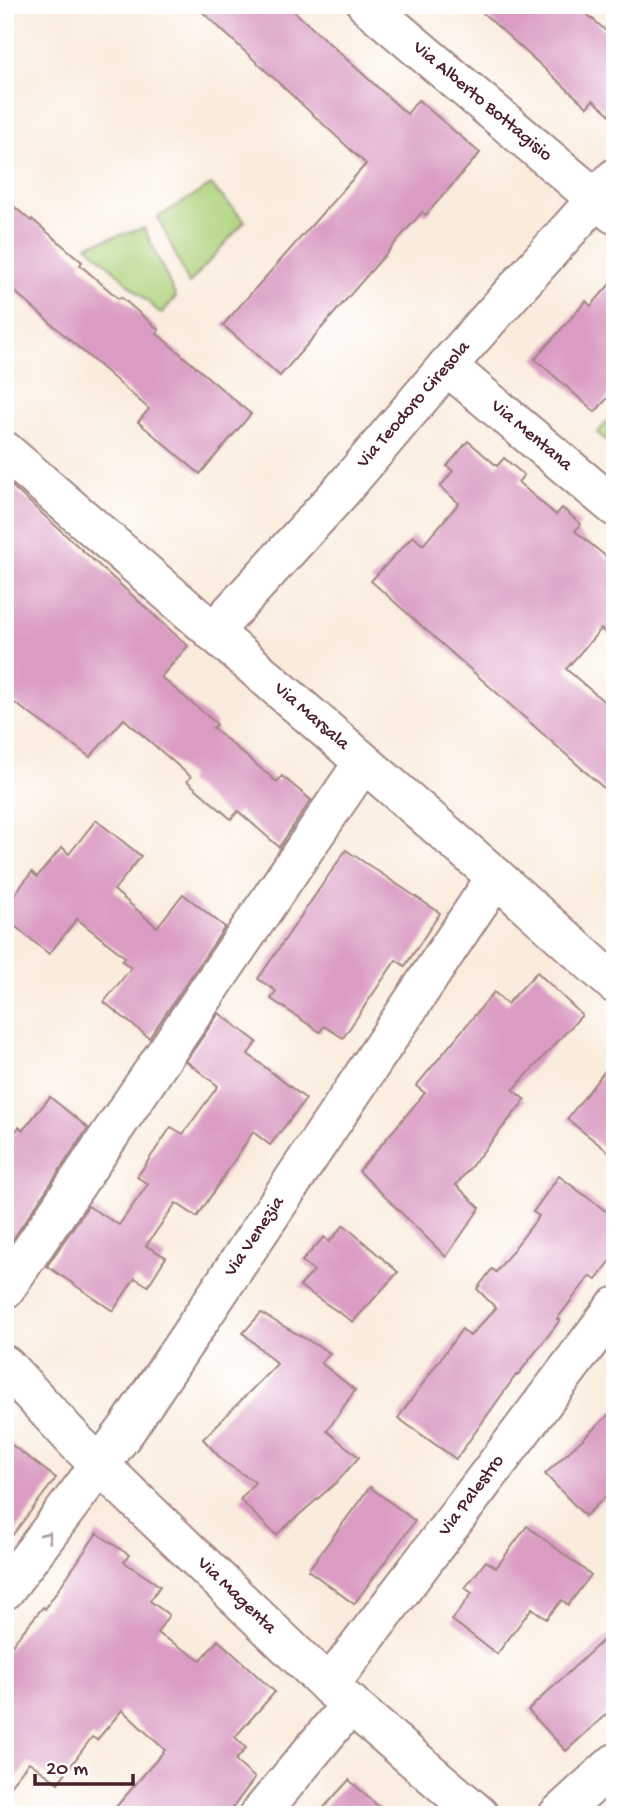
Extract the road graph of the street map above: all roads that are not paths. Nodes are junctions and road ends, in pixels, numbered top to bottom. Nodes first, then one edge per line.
1 (367, 5) edge
2 (609, 197) edge
3 (447, 366) junction
4 (5, 451) edge
5 (615, 507) edge
6 (214, 632) junction
7 (363, 763) junction
8 (496, 877) junction
9 (613, 977) edge
10 (5, 1289) edge
11 (615, 1307) edge
12 (5, 1365) edge
13 (101, 1465) junction
14 (5, 1590) edge
15 (340, 1695) junction
16 (615, 1763) edge
17 (259, 1815) edge
18 (479, 1815) edge
19 (558, 1815) edge

1 - 2 street, Via Alberto Bottagisio
2 - 3 street, Via Teodoro Ciresola
3 - 5 street, Via Mentana
3 - 6 street, Via Teodoro Ciresola
4 - 6 street, Via Marsala
6 - 7 street, Via Marsala
7 - 8 street, Via Marsala
7 - 10 street
8 - 9 street, Via Marsala
8 - 13 street, Via Venezia
11 - 15 street, Via Palestro
12 - 13 street, Via Magenta
14 -> 13 street, Via Venezia
13 - 15 street, Via Magenta
15 - 17 street, Via Palestro
15 - 18 street, Via Magenta
16 - 19 street

